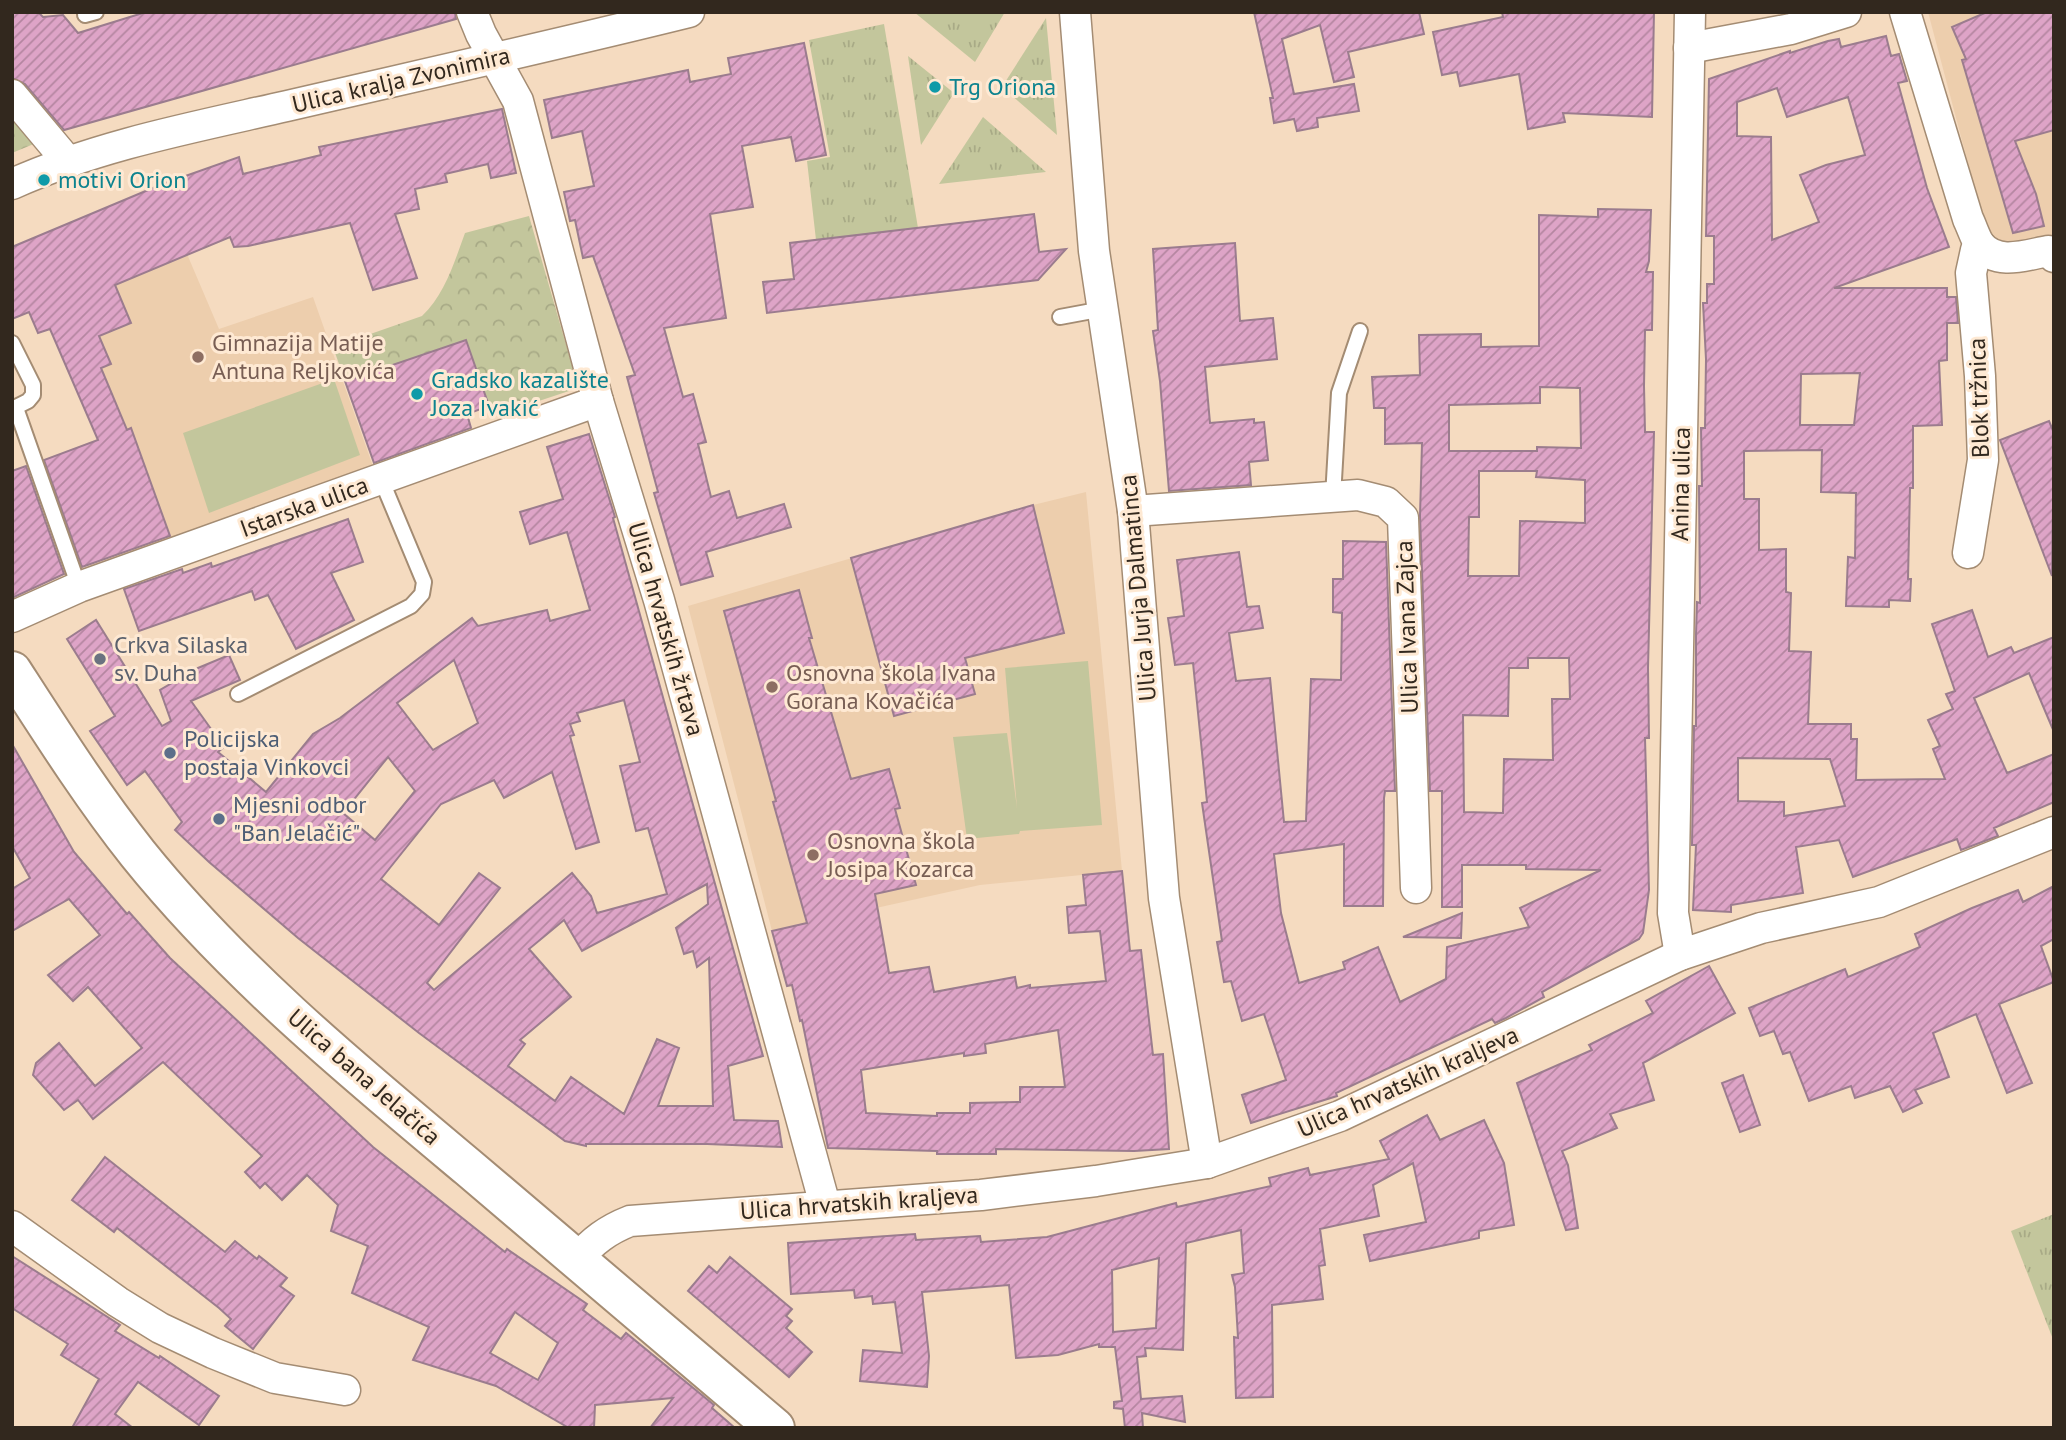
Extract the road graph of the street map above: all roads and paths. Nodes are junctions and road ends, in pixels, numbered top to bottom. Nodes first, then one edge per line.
1 (472, 12) edge
2 (689, 12) edge
3 (1075, 12) edge
4 (1690, 12) edge
5 (1846, 12) edge
6 (1905, 12) edge
7 (1689, 48) junction
8 (495, 58) junction
9 (12, 95) edge
10 (69, 163) junction
11 (12, 184) edge
12 (1980, 245) junction
13 (2052, 252) edge
14 (1103, 309) junction
15 (1059, 317) dead end
16 (1360, 331) dead end
17 (12, 343) edge
18 (598, 401) junction
19 (14, 409) edge
20 (381, 479) junction
21 (1333, 497) junction
22 (1133, 511) junction
23 (1968, 552) dead end
24 (79, 587) junction
25 (12, 617) edge
26 (12, 671) edge
27 (238, 694) dead end
28 (2054, 832) edge
29 (1416, 888) dead end
30 (1680, 955) junction
31 (1207, 1163) junction
32 (825, 1205) junction
33 (12, 1226) edge
34 (577, 1259) junction
35 (345, 1390) dead end
36 (775, 1428) edge

1 - 8 street, Ulica hrvatskih žrtava
2 - 8 street, Ulica kralja Zvonimira
3 - 14 street, Ulica Jurja Dalmatinca
4 - 7 street, Anina ulica
5 - 7 street
6 - 12 street
7 - 30 street, Anina ulica
8 - 10 street, Ulica kralja Zvonimira
8 - 18 street, Ulica hrvatskih žrtava
9 - 10 street
10 - 11 street, Ulica kralja Zvonimira
12 - 13 street
12 - 23 street, Blok tržnica
14 - 15 lane
14 - 22 street, Ulica Jurja Dalmatinca
16 - 21 lane
17 - 19 lane
18 - 20 street, Istarska ulica
18 - 32 street, Ulica hrvatskih žrtava
19 - 24 lane
20 - 24 street, Istarska ulica
20 - 27 lane
21 - 22 street, Ulica Ivana Zajca
21 - 29 street, Ulica Ivana Zajca
22 - 31 street, Ulica Jurja Dalmatinca
24 - 25 street, Istarska ulica
26 - 34 main road, Ulica bana Jelačića
28 - 30 street, Ulica hrvatskih kraljeva
30 - 31 street, Ulica hrvatskih kraljeva
31 - 32 street, Ulica hrvatskih kraljeva
32 - 34 street, Ulica hrvatskih kraljeva
33 - 35 street
34 - 36 main road, Ulica bana Jelačića

